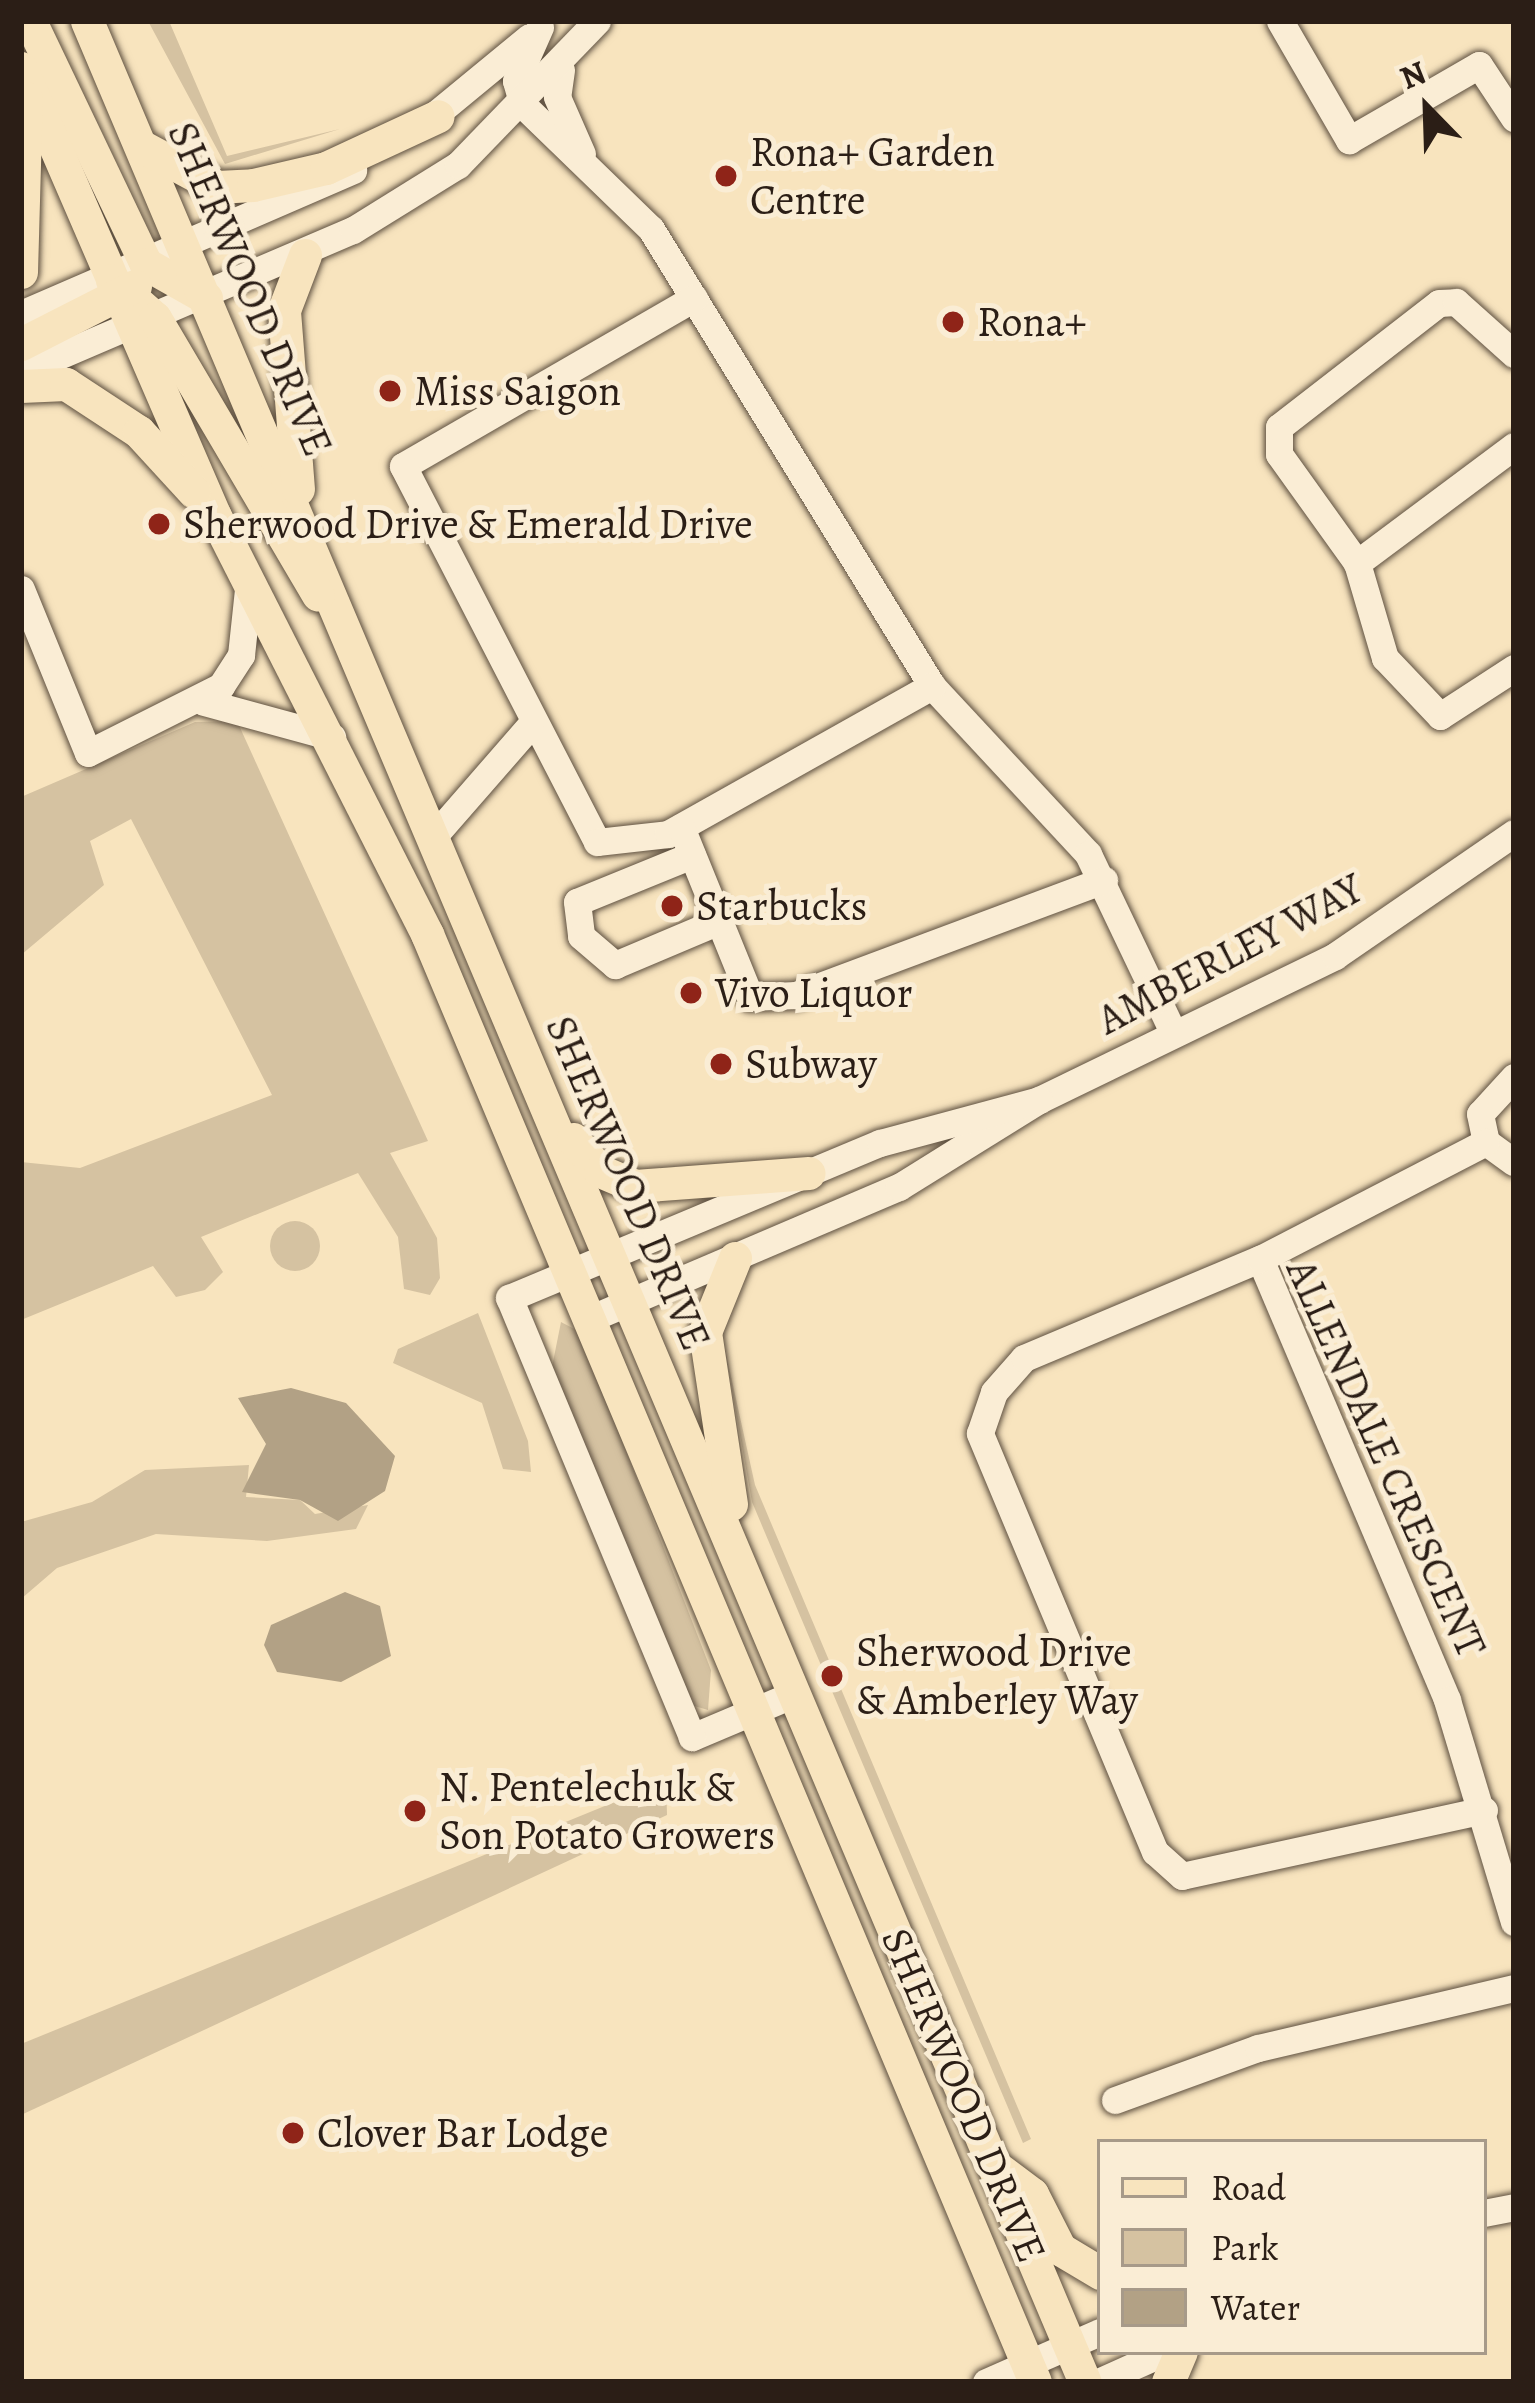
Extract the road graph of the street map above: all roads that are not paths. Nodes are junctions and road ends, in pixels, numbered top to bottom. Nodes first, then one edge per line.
1 (30, 21) edge
2 (87, 21) edge
3 (597, 21) edge
4 (1280, 21) edge
5 (543, 24) edge
6 (561, 70) junction
7 (23, 73) edge
8 (523, 105) junction
9 (438, 116) junction
10 (1514, 118) edge
11 (141, 146) junction
12 (582, 154) junction
13 (184, 249) junction
14 (305, 255) junction
15 (21, 272) edge
16 (131, 280) junction
17 (206, 298) junction
18 (694, 298) junction
19 (21, 314) edge
20 (142, 323) junction
21 (21, 344) edge
22 (1514, 354) edge
23 (21, 371) edge
24 (21, 386) edge
25 (1514, 446) edge
26 (215, 516) junction
27 (304, 532) junction
28 (1358, 563) junction
29 (249, 580) junction
30 (21, 589) edge
31 (338, 613) junction
32 (1514, 668) edge
33 (932, 686) junction
34 (204, 702) junction
35 (530, 726) junction
36 (337, 739) junction
37 (680, 827) junction
38 (1514, 832) edge
39 (433, 837) junction
40 (692, 855) junction
41 (1104, 880) junction
42 (719, 921) junction
43 (1174, 1034) junction
44 (1514, 1077) edge
45 (540, 1092) junction
46 (1039, 1100) junction
47 (1486, 1142) junction
48 (1514, 1162) edge
49 (809, 1173) junction
50 (612, 1255) junction
51 (735, 1258) junction
52 (1260, 1259) junction
53 (568, 1273) junction
54 (632, 1302) junction
55 (589, 1319) junction
56 (759, 1610) junction
57 (794, 1694) junction
58 (753, 1710) junction
59 (1484, 1810) junction
60 (1514, 1922) edge
61 (1514, 1988) edge
62 (1115, 2100) dead end
63 (993, 2165) junction
64 (1097, 2271) edge
65 (1097, 2333) edge
66 (1068, 2345) junction
67 (1158, 2355) edge
68 (1031, 2373) edge
69 (986, 2382) edge
70 (1085, 2382) edge
71 (1098, 2382) edge

1 - 16 main road
2 - 11 main road, SHERWOOD DRIVE
3 - 6 street
4 - 10 street
5 - 8 street
5 - 9 street
6 - 8 street
6 - 12 street
7 - 15 main road
7 - 16 main road, SHERWOOD DRIVE
8 - 12 street
8 - 14 street
9 - 11 main road
9 - 13 street
11 - 13 main road, SHERWOOD DRIVE
12 - 18 street
13 - 16 main road
13 - 17 main road, SHERWOOD DRIVE
14 - 17 street
14 - 27 main road
16 - 17 main road
16 - 19 street
16 - 20 main road, SHERWOOD DRIVE
16 - 21 main road
17 - 20 street
17 - 27 main road, SHERWOOD DRIVE
18 - 33 street
18 - 35 street
20 - 23 street
20 - 26 main road, SHERWOOD DRIVE
20 - 31 main road
22 - 28 street
24 - 26 main road
25 - 28 street
26 - 29 main road, SHERWOOD DRIVE
27 - 31 main road, SHERWOOD DRIVE
28 - 32 street
29 - 34 street
29 - 36 main road, SHERWOOD DRIVE
30 - 34 street
31 - 39 main road, SHERWOOD DRIVE
33 - 37 street
33 - 41 street
34 - 36 street
35 - 37 street
35 - 39 street
36 - 53 main road, SHERWOOD DRIVE
37 - 40 street
38 - 43 street, AMBERLEY WAY
39 - 45 main road, SHERWOOD DRIVE
40 - 42 street
40 - 42 street
41 - 42 street
41 - 43 street
43 - 46 street, AMBERLEY WAY
44 - 47 street
45 - 49 main road
45 - 50 main road, SHERWOOD DRIVE
46 - 49 street, AMBERLEY WAY
46 - 51 street, AMBERLEY WAY
47 - 48 street
47 - 52 street
49 - 50 street, AMBERLEY WAY
50 - 53 street, AMBERLEY WAY
50 - 54 main road, SHERWOOD DRIVE
51 - 54 street, AMBERLEY WAY
51 - 56 main road
52 - 59 street, ALLENDALE CRESCENT
52 - 59 street, ALLENDALE CRESCENT
53 - 55 main road, SHERWOOD DRIVE
53 - 58 street, AMBERLEY WAY
54 - 55 street, AMBERLEY WAY
54 - 56 main road, SHERWOOD DRIVE
55 - 58 main road, SHERWOOD DRIVE
56 - 57 main road, SHERWOOD DRIVE
57 - 58 street
57 - 63 main road, SHERWOOD DRIVE
58 - 68 main road, SHERWOOD DRIVE
59 - 60 street, ALLENDALE CRESCENT
61 - 62 street
63 - 64 main road
63 - 66 main road, SHERWOOD DRIVE
65 - 66 street
66 - 68 street
66 - 70 main road, SHERWOOD DRIVE
67 - 71 street
68 - 69 street

